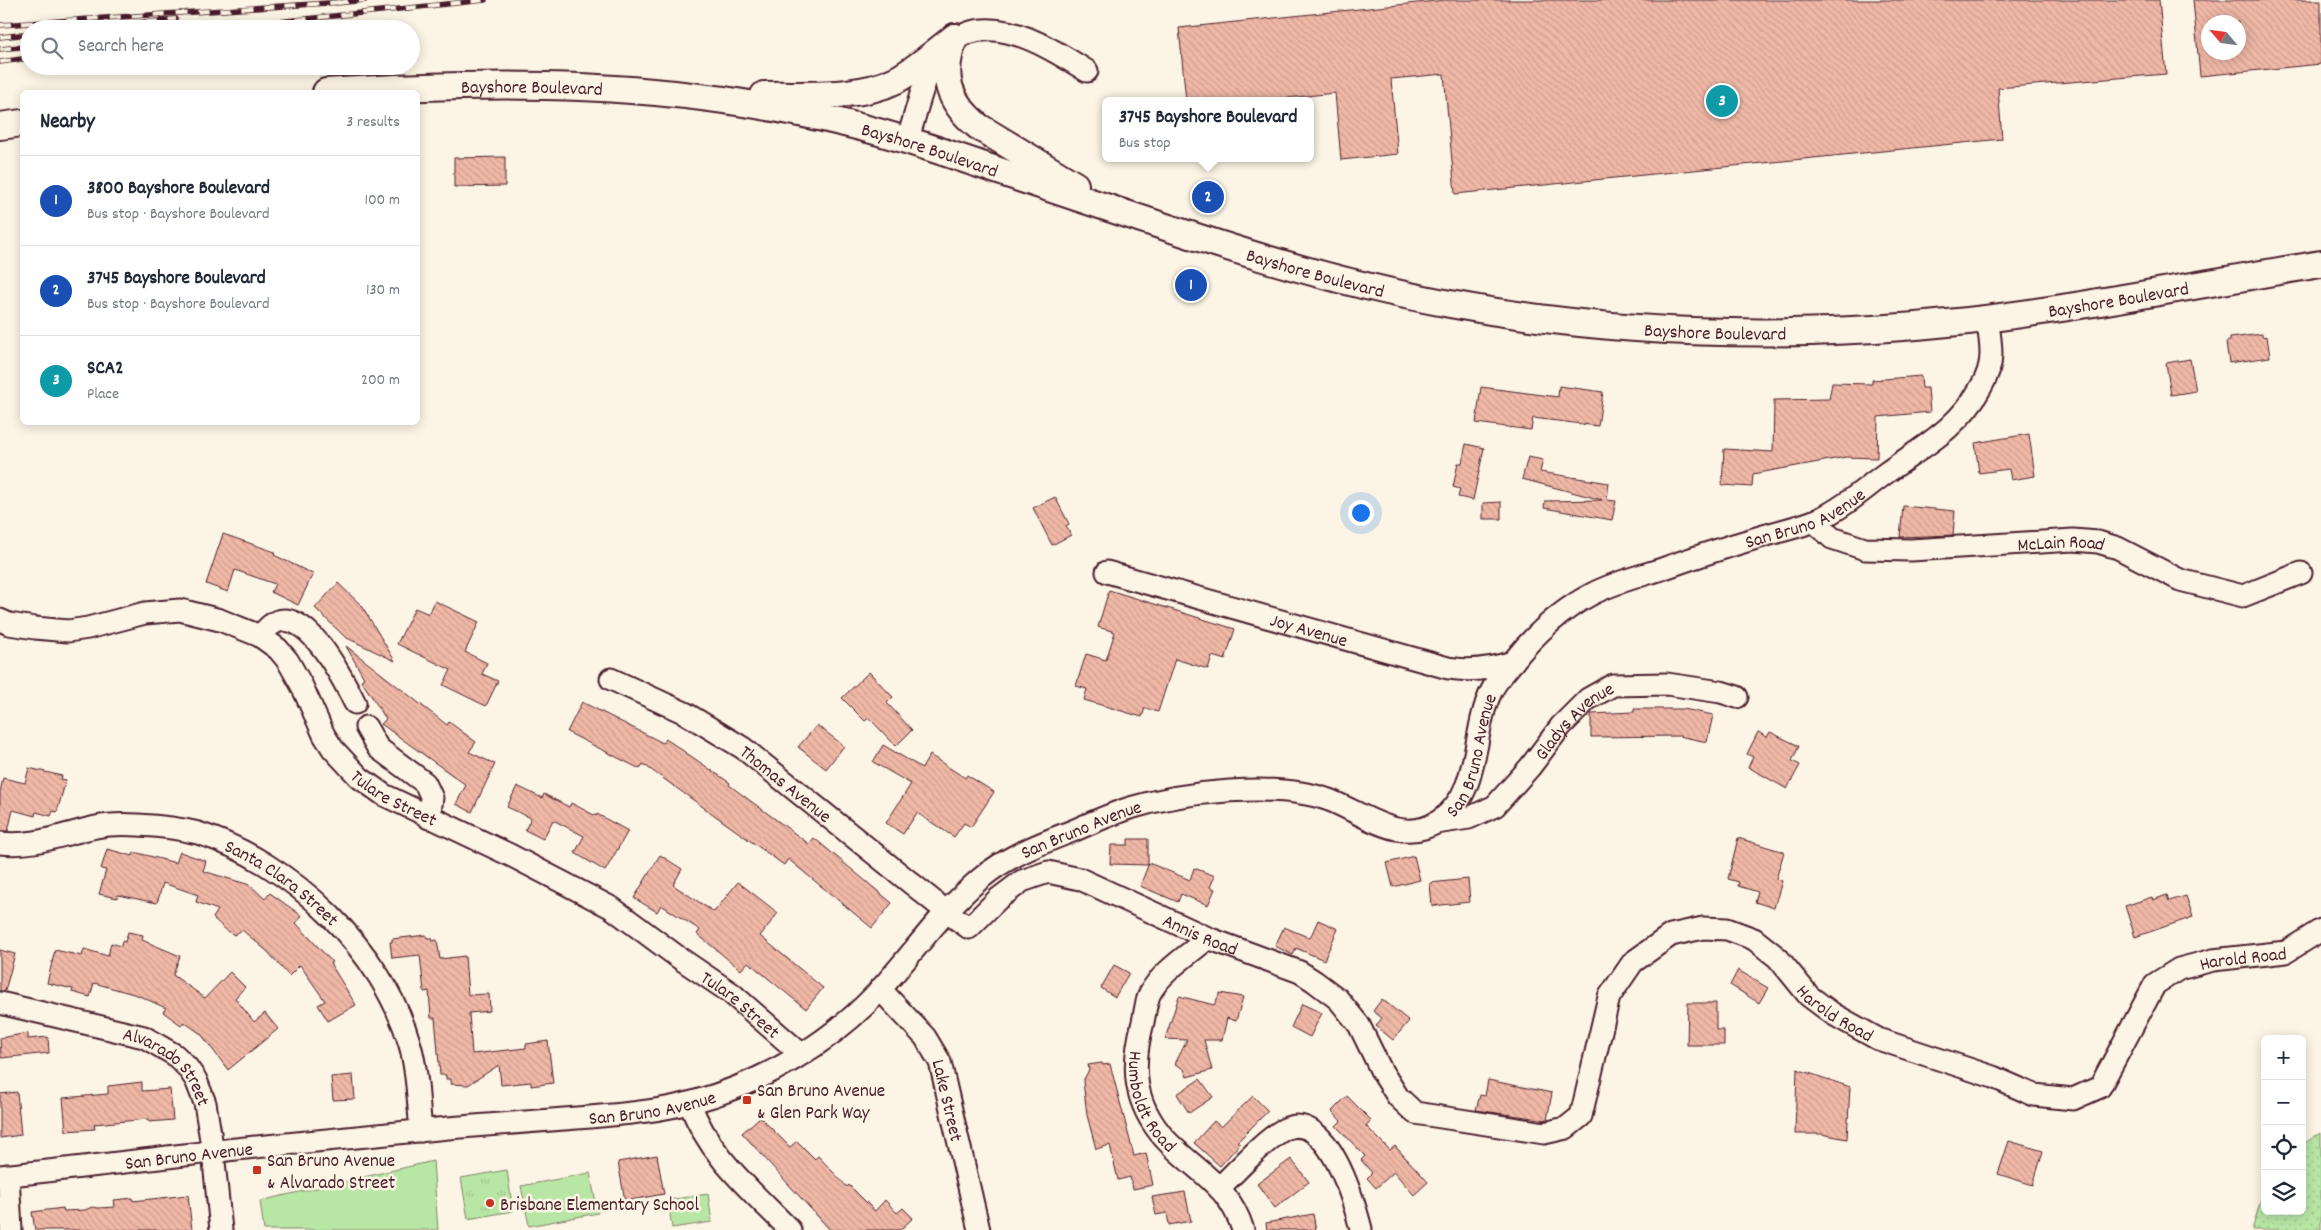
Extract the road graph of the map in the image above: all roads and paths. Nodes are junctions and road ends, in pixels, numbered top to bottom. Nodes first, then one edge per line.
1 (955, 38) junction
2 (1087, 71) dead end
3 (363, 90) edge
4 (716, 97) junction
5 (20, 124) edge
6 (0, 126) edge
7 (907, 141) junction
8 (1119, 211) junction
9 (2321, 264) edge
10 (1987, 318) junction
11 (1814, 521) junction
12 (1107, 572) dead end
13 (2302, 573) dead end
14 (0, 620) edge
15 (260, 636) junction
16 (1513, 662) junction
17 (611, 680) dead end
18 (1737, 697) dead end
19 (355, 703) dead end
20 (366, 727) dead end
21 (430, 818) junction
22 (1436, 823) junction
23 (0, 843) edge
24 (946, 912) junction
25 (2321, 930) edge
26 (1208, 938) junction
27 (880, 989) junction
28 (0, 1003) edge
29 (801, 1054) junction
30 (690, 1103) junction
31 (1415, 1113) joint
32 (420, 1131) junction
33 (213, 1152) junction
34 (4, 1175) edge
35 (1219, 1188) junction
36 (1360, 1229) dead end
37 (11, 1230) edge
38 (221, 1230) edge
39 (790, 1230) edge
40 (979, 1230) edge
41 (1242, 1230) edge

1 - 2 street
1 - 4 main road
1 - 7 street
1 - 8 main road
3 - 4 main road, Bayshore Boulevard
4 - 7 main road, Bayshore Boulevard
5 - 6 main road
7 - 8 main road, Bayshore Boulevard
8 - 10 main road, Bayshore Boulevard
9 - 10 main road, Bayshore Boulevard
10 - 11 street, San Bruno Avenue
11 - 13 street, McLain Road
11 - 16 street, San Bruno Avenue
12 - 16 street, Joy Avenue
14 - 15 street, Tulare Street
15 - 19 street
15 - 21 street, Tulare Street
16 - 22 street, San Bruno Avenue
17 - 24 street, Thomas Avenue
18 - 22 street, Gladys Avenue
20 - 21 street
21 - 29 street, Tulare Street
22 - 24 street, San Bruno Avenue
23 - 32 street, Santa Clara Street
24 - 26 street, Annis Road
24 - 27 street, San Bruno Avenue
25 - 31 street, Harold Road
26 - 31 street, Annis Road
26 - 35 street, Humboldt Road
27 - 29 street, San Bruno Avenue
27 - 40 street, Lake Street
28 - 33 street, Alvarado Street
29 - 30 street, San Bruno Avenue
30 - 32 street, San Bruno Avenue
30 - 39 street
32 - 33 street, San Bruno Avenue
33 - 34 street, San Bruno Avenue
33 - 38 street, Alvarado Street
34 - 37 street
35 - 36 street
35 - 41 street, Humboldt Road

